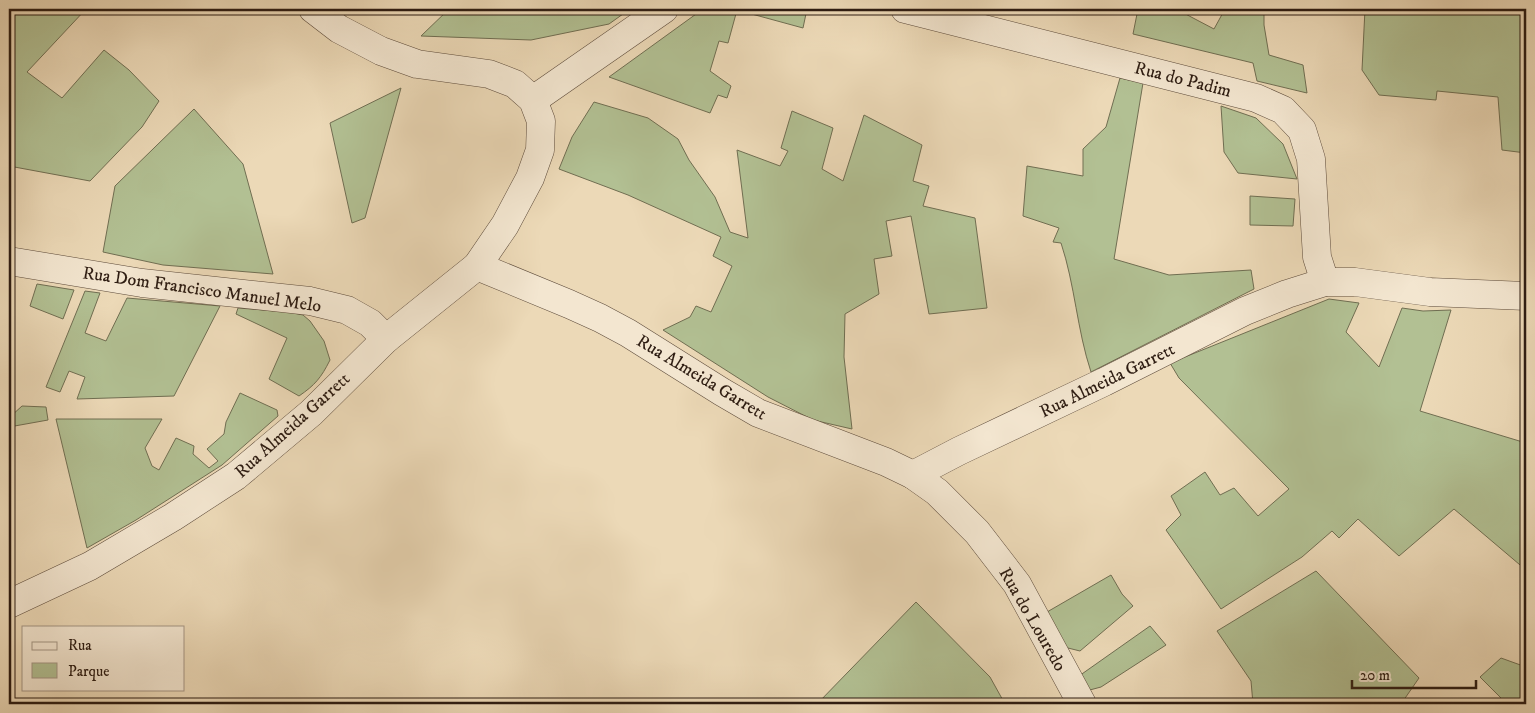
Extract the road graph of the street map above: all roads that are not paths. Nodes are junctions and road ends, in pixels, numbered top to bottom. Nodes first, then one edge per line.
1 (313, 9) edge
2 (664, 9) edge
3 (905, 9) edge
4 (533, 100) junction
5 (9, 261) edge
6 (477, 266) junction
7 (1325, 282) junction
8 (1526, 296) edge
9 (386, 339) junction
10 (914, 475) junction
11 (9, 604) edge
12 (1082, 704) edge

1 - 4 street
2 - 4 street
3 - 7 street, Rua do Padim
4 - 6 street
5 - 9 street, Rua Dom Francisco Manuel Melo
6 - 9 street, Rua Almeida Garrett
6 - 10 street, Rua Almeida Garrett
7 - 8 street, Rua Almeida Garrett
7 - 10 street, Rua Almeida Garrett
9 - 11 street, Rua Almeida Garrett
10 - 12 street, Rua do Louredo

